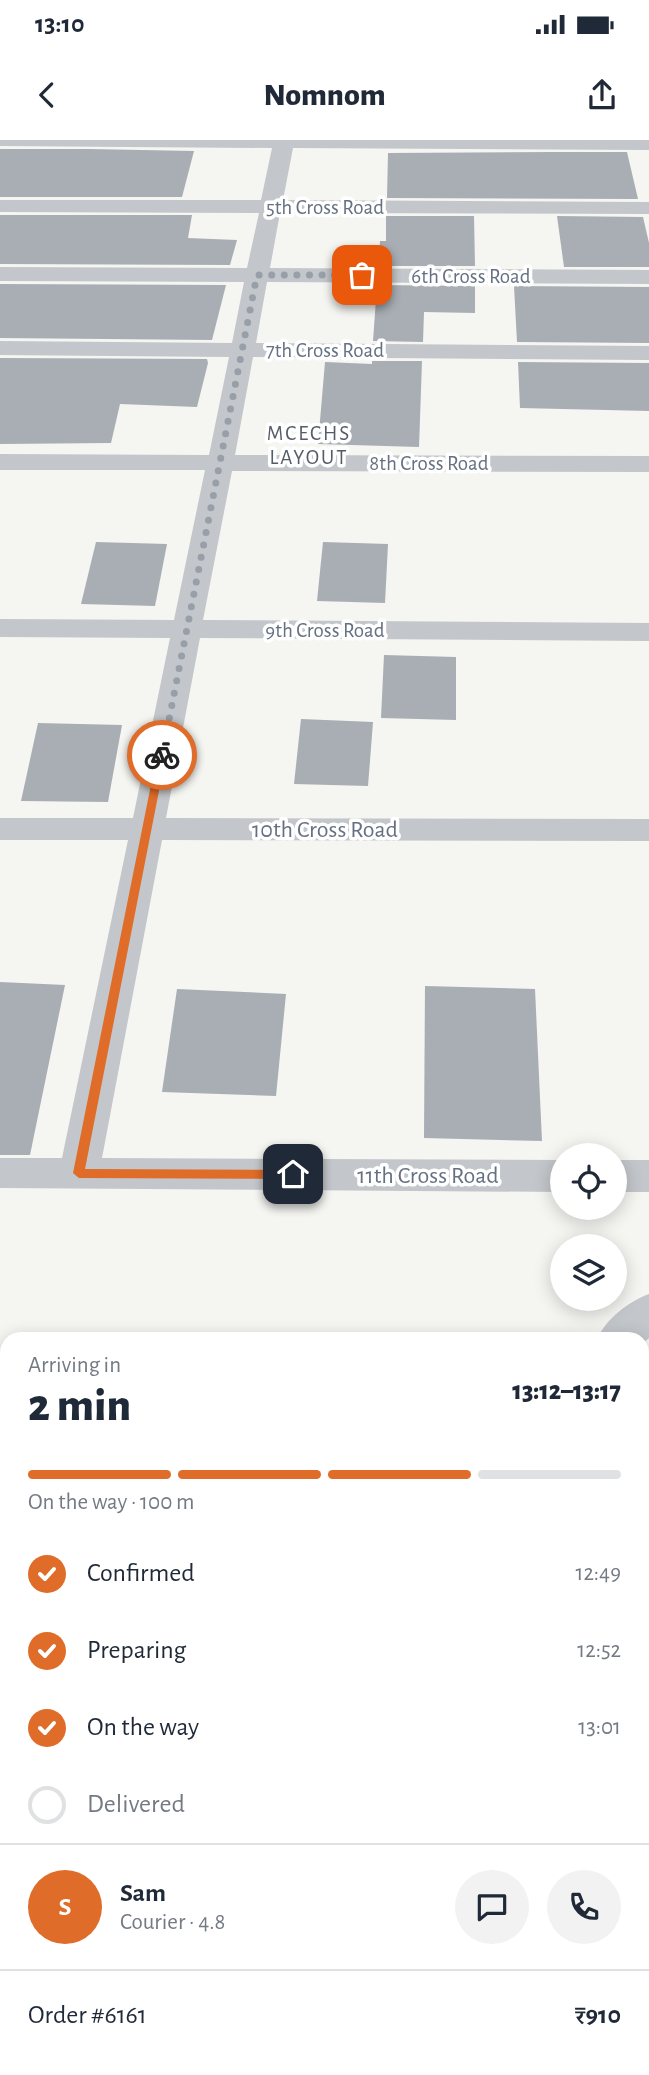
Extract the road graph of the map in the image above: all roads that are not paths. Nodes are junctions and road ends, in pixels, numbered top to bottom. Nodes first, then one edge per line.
1 (0, 140) edge
2 (284, 141) edge
3 (649, 144) edge
4 (0, 206) edge
5 (271, 206) junction
6 (649, 208) edge
7 (0, 274) edge
8 (257, 275) junction
9 (649, 277) edge
10 (0, 348) edge
11 (242, 350) junction
12 (649, 353) edge
13 (0, 462) edge
14 (220, 463) junction
15 (649, 464) edge
16 (0, 628) edge
17 (187, 629) junction
18 (649, 632) edge
19 (0, 829) edge
20 (147, 829) junction
21 (649, 830) edge
22 (0, 1173) edge
23 (79, 1173) junction
24 (550, 1176) edge
25 (627, 1176) edge
26 (649, 1176) edge
27 (649, 1312) edge
28 (626, 1332) edge

1 - 2 street
2 - 3 street
2 - 5 street
4 - 5 street, 5th Cross Road
5 - 6 street, 5th Cross Road
5 - 8 street
7 - 8 street, 6th Cross Road
8 - 9 street, 6th Cross Road
8 - 11 street
10 - 11 street, 7th Cross Road
11 - 12 street, 7th Cross Road
11 - 14 street
13 - 14 street, 8th Cross Road
14 - 15 street, 8th Cross Road
14 - 17 street
16 - 17 street, 9th Cross Road
17 - 18 street, 9th Cross Road
17 - 20 street
19 - 20 street, 10th Cross Road
20 - 21 street, 10th Cross Road
20 - 23 street
22 - 23 street, 11th Cross Road
23 - 24 street, 11th Cross Road
25 - 26 street
27 - 28 street

